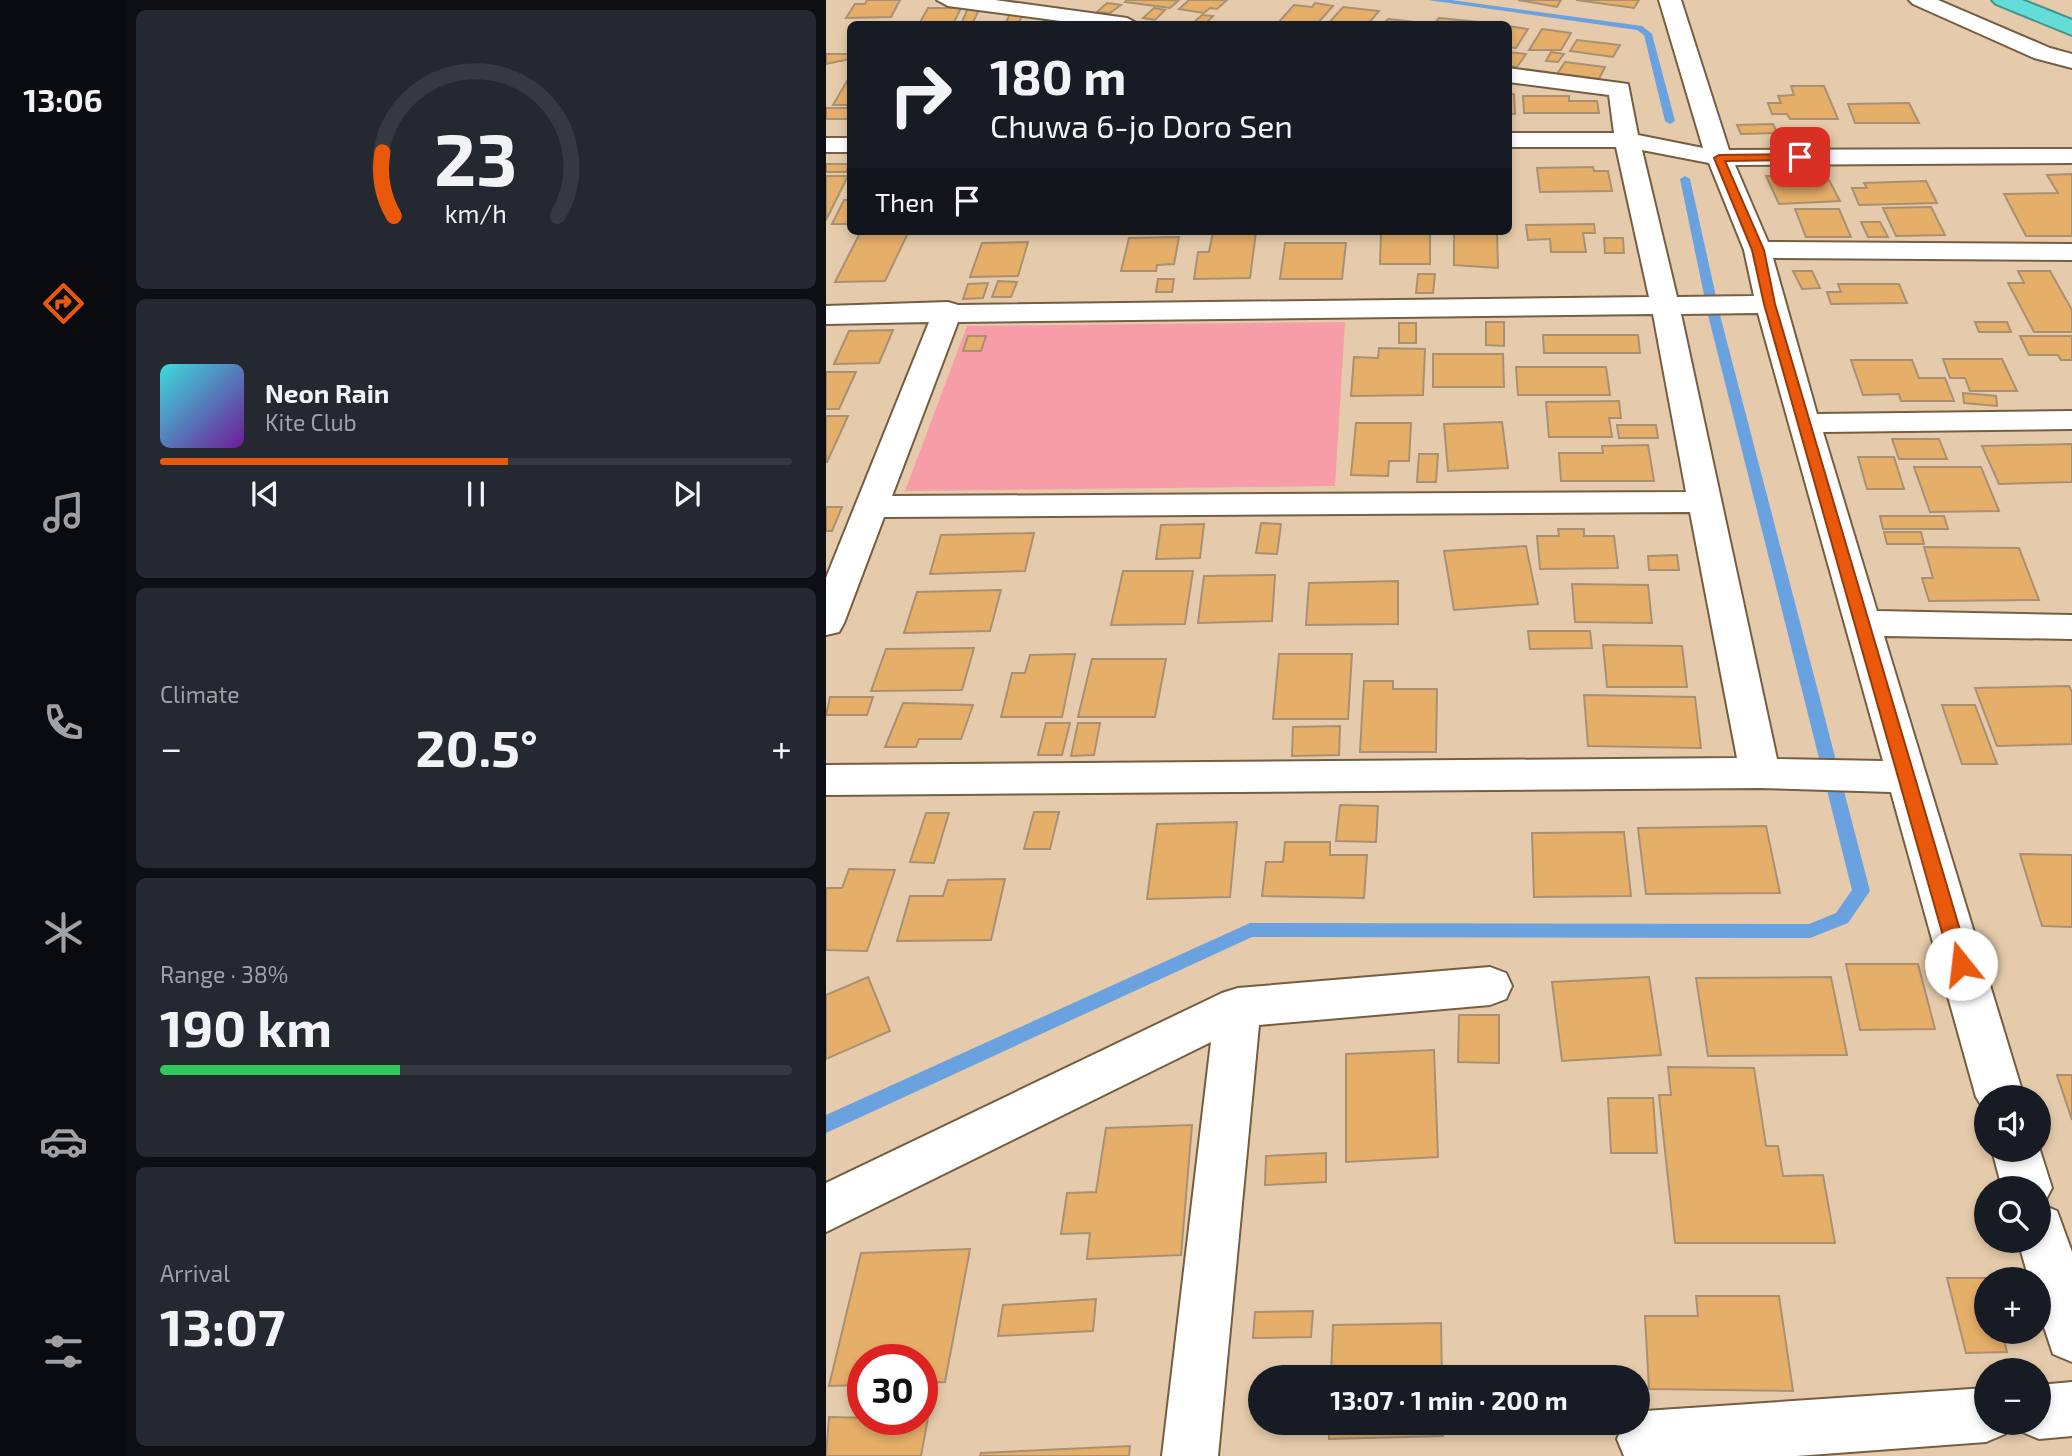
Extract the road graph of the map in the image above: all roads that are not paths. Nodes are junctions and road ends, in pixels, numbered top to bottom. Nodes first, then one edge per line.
1 (948, 0) edge
2 (1670, 0) edge
3 (1920, 0) edge
4 (2003, 0) edge
5 (1105, 21) edge
6 (2072, 28) edge
7 (2072, 61) edge
8 (1512, 76) edge
9 (1512, 140) edge
10 (1628, 140) junction
11 (826, 145) edge
12 (847, 145) edge
13 (2072, 156) edge
14 (1719, 158) junction
15 (1758, 250) junction
16 (2072, 252) edge
17 (1755, 304) junction
18 (1665, 305) junction
19 (947, 311) junction
20 (826, 315) edge
21 (2072, 421) edge
22 (1806, 423) junction
23 (1705, 502) junction
24 (873, 507) junction
25 (826, 623) edge
26 (1864, 623) junction
27 (2072, 627) edge
28 (1760, 773) junction
29 (1905, 777) junction
30 (826, 780) edge
31 (1490, 986) dead end
32 (1238, 1007) junction
33 (1996, 1085) edge
34 (826, 1208) edge
35 (2051, 1246) edge
36 (2072, 1335) edge
37 (2072, 1409) edge
38 (2051, 1411) edge
39 (1974, 1416) edge
40 (1645, 1439) dead end
41 (1190, 1456) edge

1 - 5 street
2 - 14 street
3 - 7 street
4 - 6 highway
8 - 10 street
9 - 10 street
10 - 14 street
10 - 18 street
11 - 12 street
13 - 14 street
14 - 15 street
15 - 16 street
15 - 17 street
17 - 18 street
17 - 22 street
18 - 19 street
18 - 23 street
19 - 20 street
19 - 24 street
21 - 22 street
22 - 26 street
23 - 24 street
23 - 28 street
24 - 25 street
26 - 27 street
26 - 29 street
28 - 29 street
28 - 30 street
29 - 33 street
31 - 32 street
32 - 34 street
32 - 41 street
35 - 36 street
37 - 38 street
39 - 40 street

